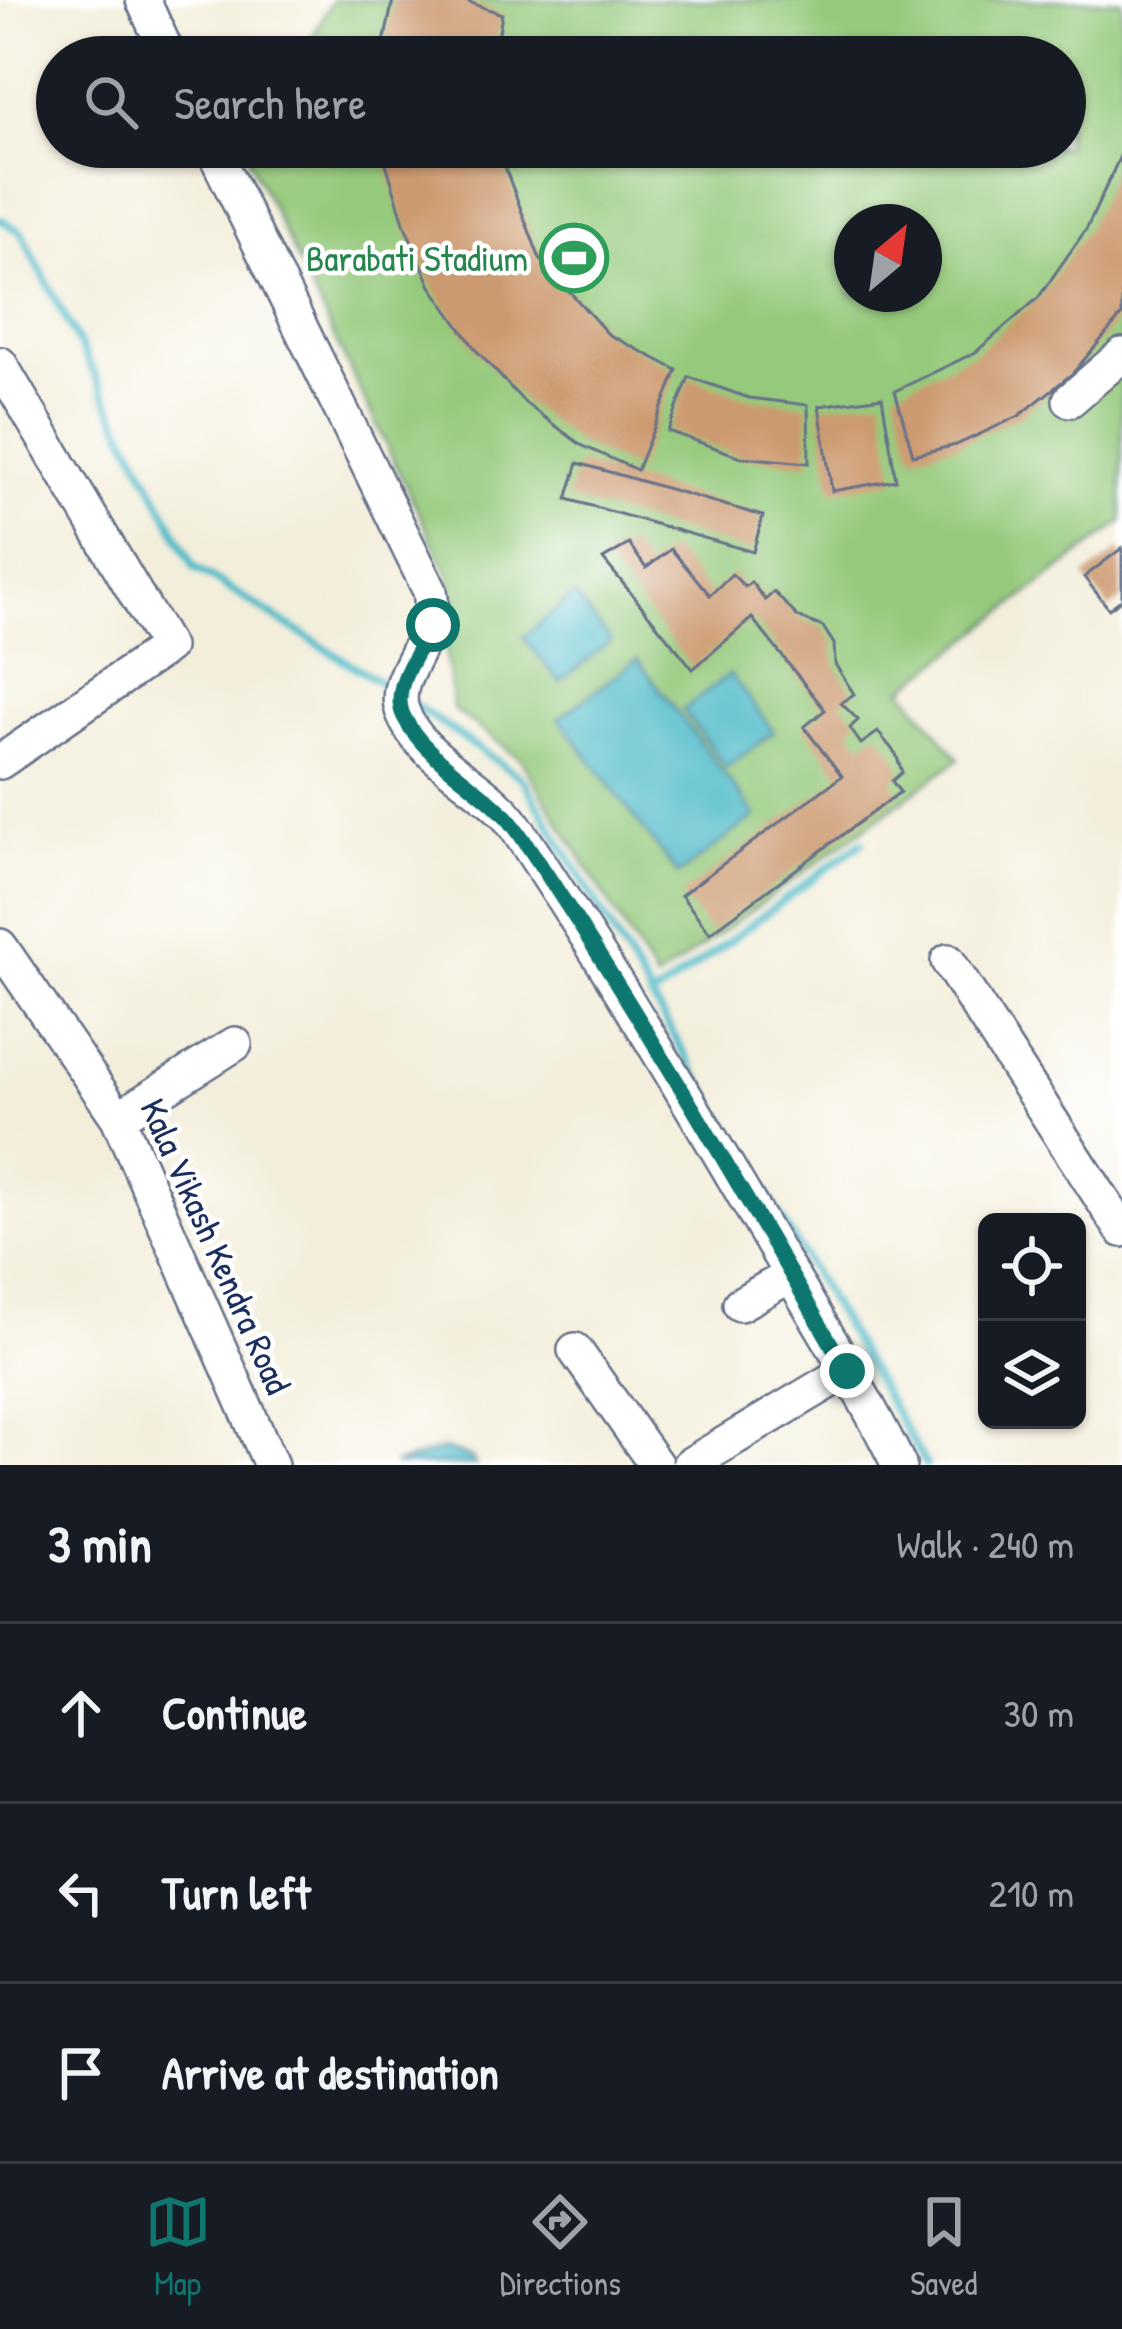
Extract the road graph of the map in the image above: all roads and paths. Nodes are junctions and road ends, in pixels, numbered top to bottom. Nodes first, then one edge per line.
1 (143, 0) edge
2 (159, 36) edge
3 (222, 168) edge
4 (1122, 355) edge
5 (0, 364) edge
6 (1070, 400) dead end
7 (0, 762) edge
8 (0, 946) edge
9 (948, 961) dead end
10 (235, 1044) dead end
11 (118, 1118) junction
12 (1122, 1230) edge
13 (791, 1275) junction
14 (740, 1304) dead end
15 (575, 1350) dead end
16 (847, 1371) junction
17 (271, 1465) edge
18 (656, 1465) edge
19 (689, 1465) edge
20 (899, 1465) edge

1 - 2 street
3 - 13 street
4 - 6 street
5 - 7 street
8 - 11 street, Kala Vikash Kendra Road
9 - 12 street
10 - 11 street
11 - 17 street, Kala Vikash Kendra Road
13 - 14 street
13 - 16 street
15 - 18 street
16 - 19 street
16 - 20 street

